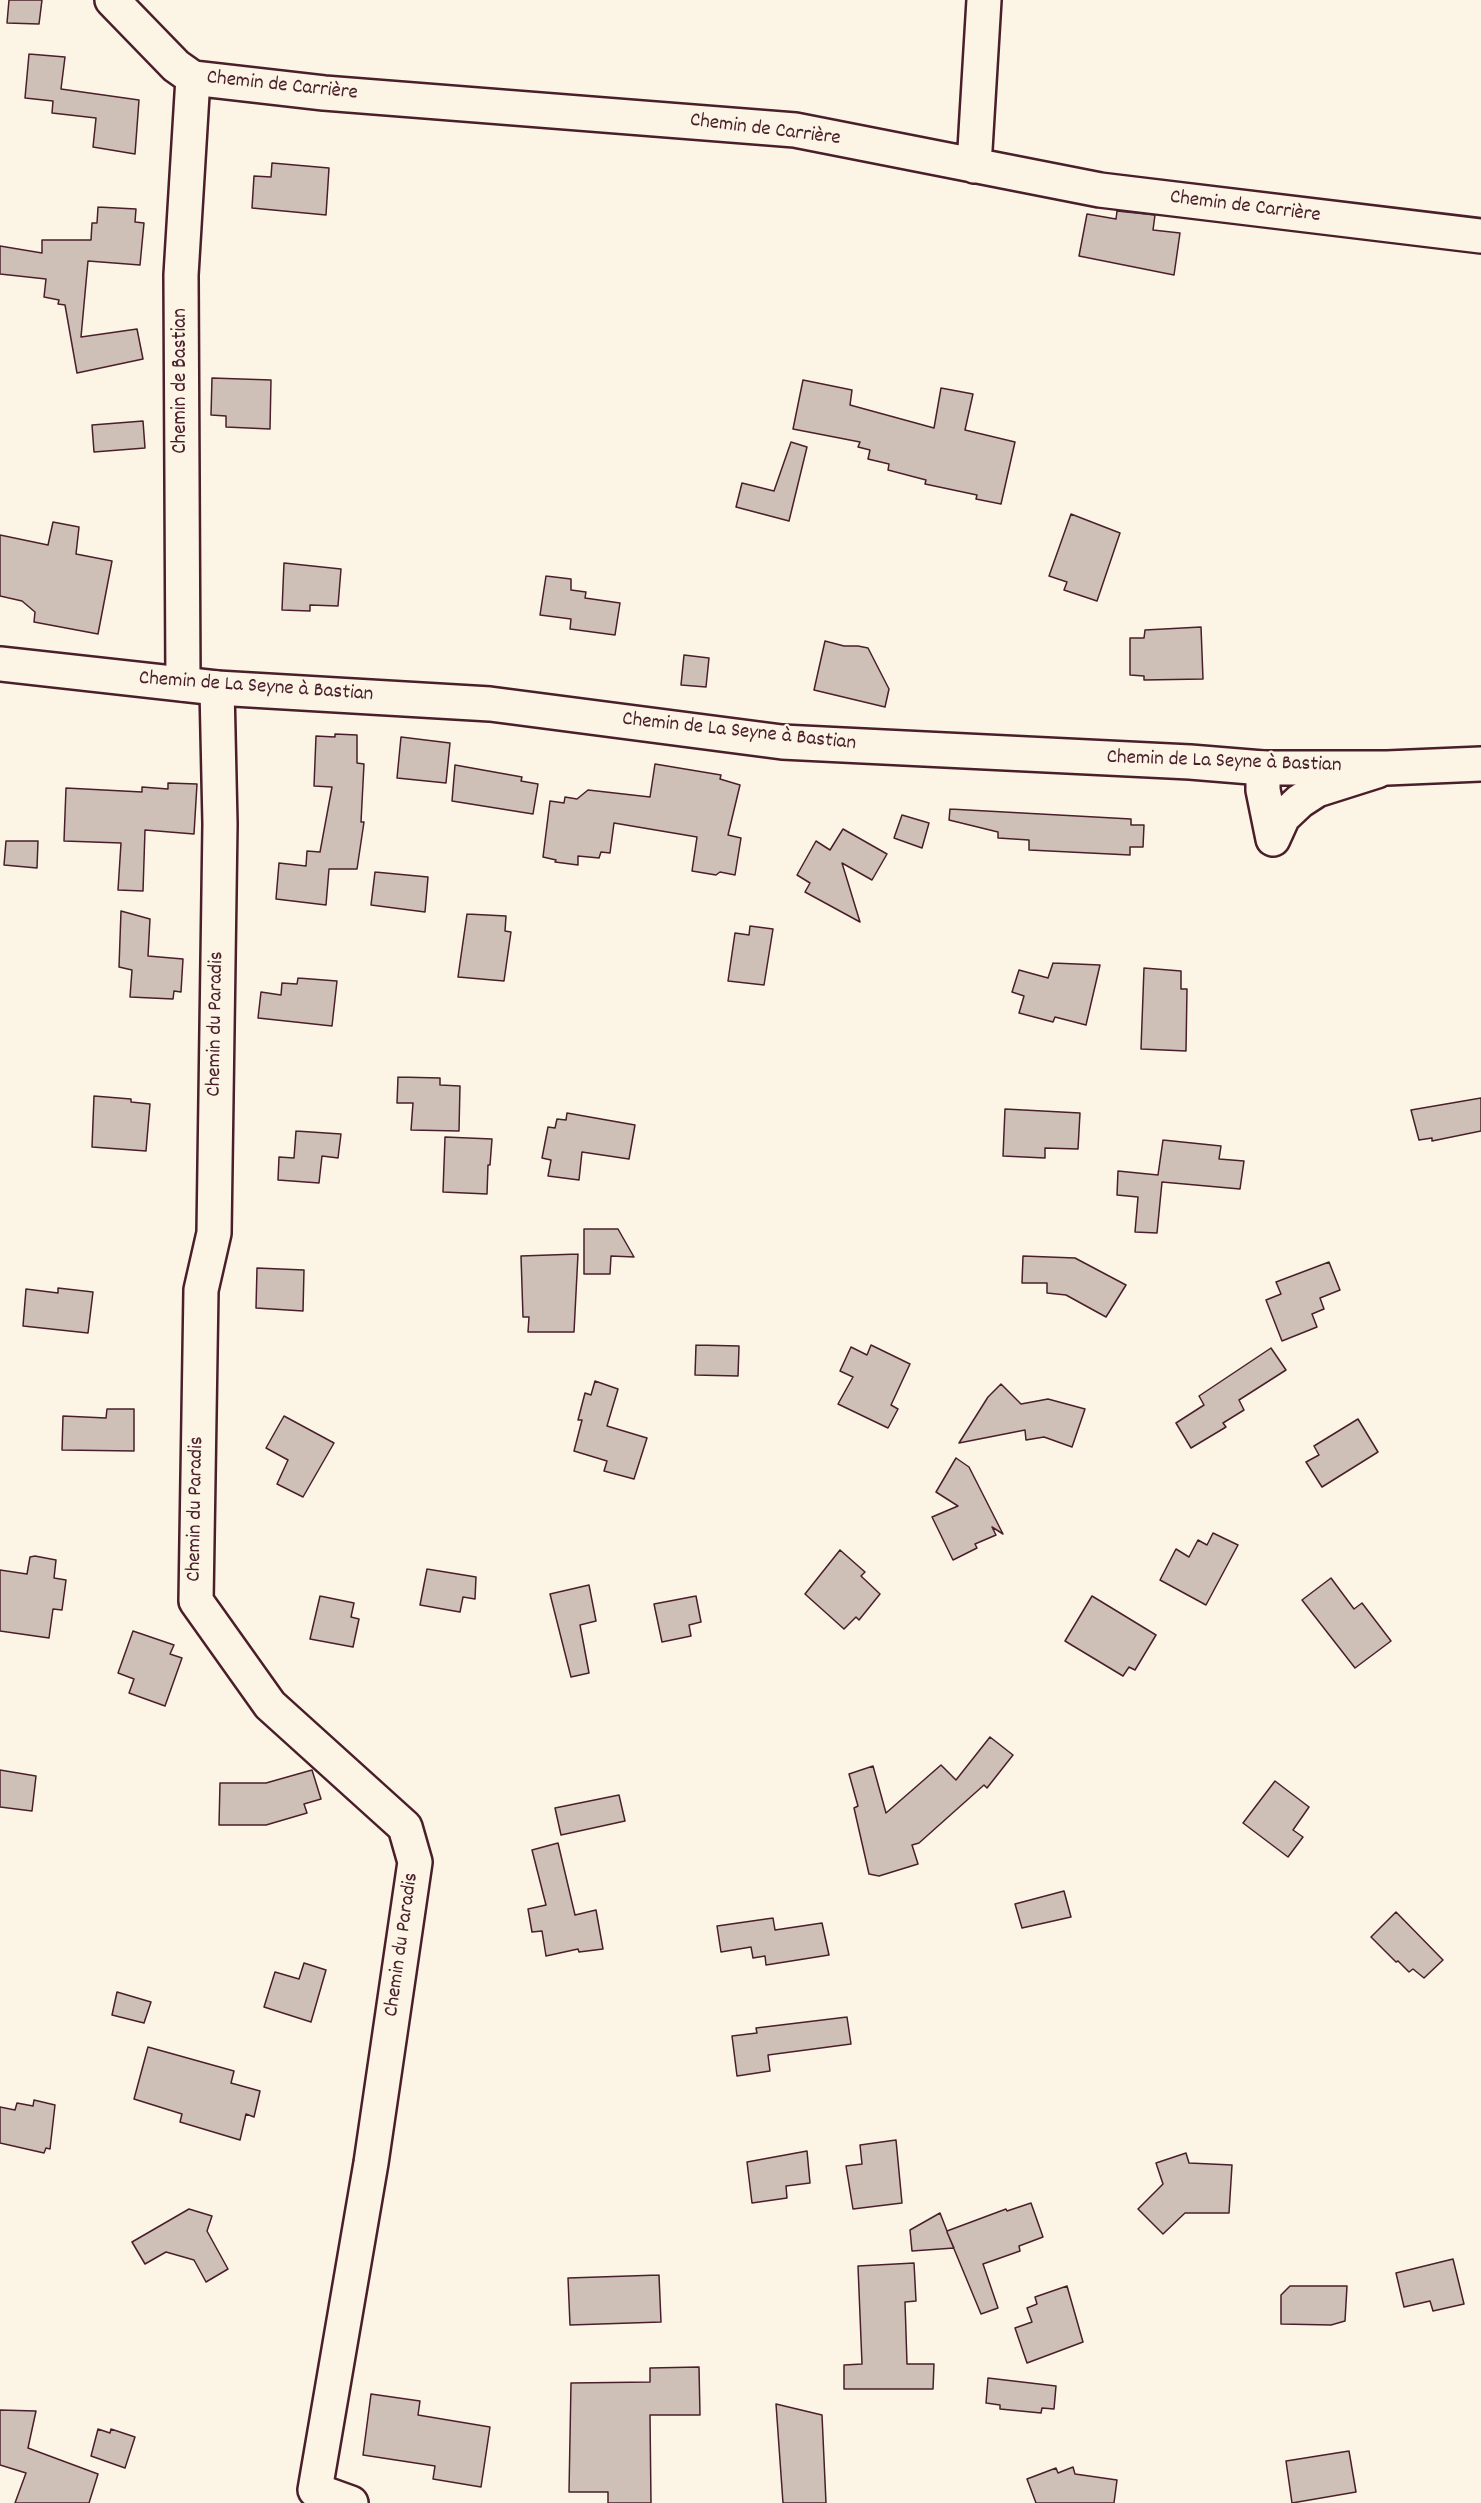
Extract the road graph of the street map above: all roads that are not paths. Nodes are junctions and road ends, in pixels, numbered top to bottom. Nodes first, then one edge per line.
1 (112, 0) edge
2 (984, 0) edge
3 (193, 78) junction
4 (974, 166) junction
5 (1481, 236) edge
6 (0, 664) edge
7 (183, 684) junction
8 (217, 688) junction
9 (1481, 764) edge
10 (1263, 768) junction
11 (1387, 768) junction
12 (351, 2503) edge

1 - 3 street, Chemin de Carrière
2 - 4 street
3 - 4 street, Chemin de Carrière
3 - 7 street, Chemin de Bastian
4 - 5 street, Chemin de Carrière
6 - 7 street, Chemin de La Seyne à Bastian
7 - 8 street, Chemin de La Seyne à Bastian
8 - 10 street, Chemin de La Seyne à Bastian
8 - 12 street, Chemin du Paradis
9 - 11 street, Chemin de La Seyne à Bastian
10 - 11 street, Chemin de La Seyne à Bastian
10 - 11 street

